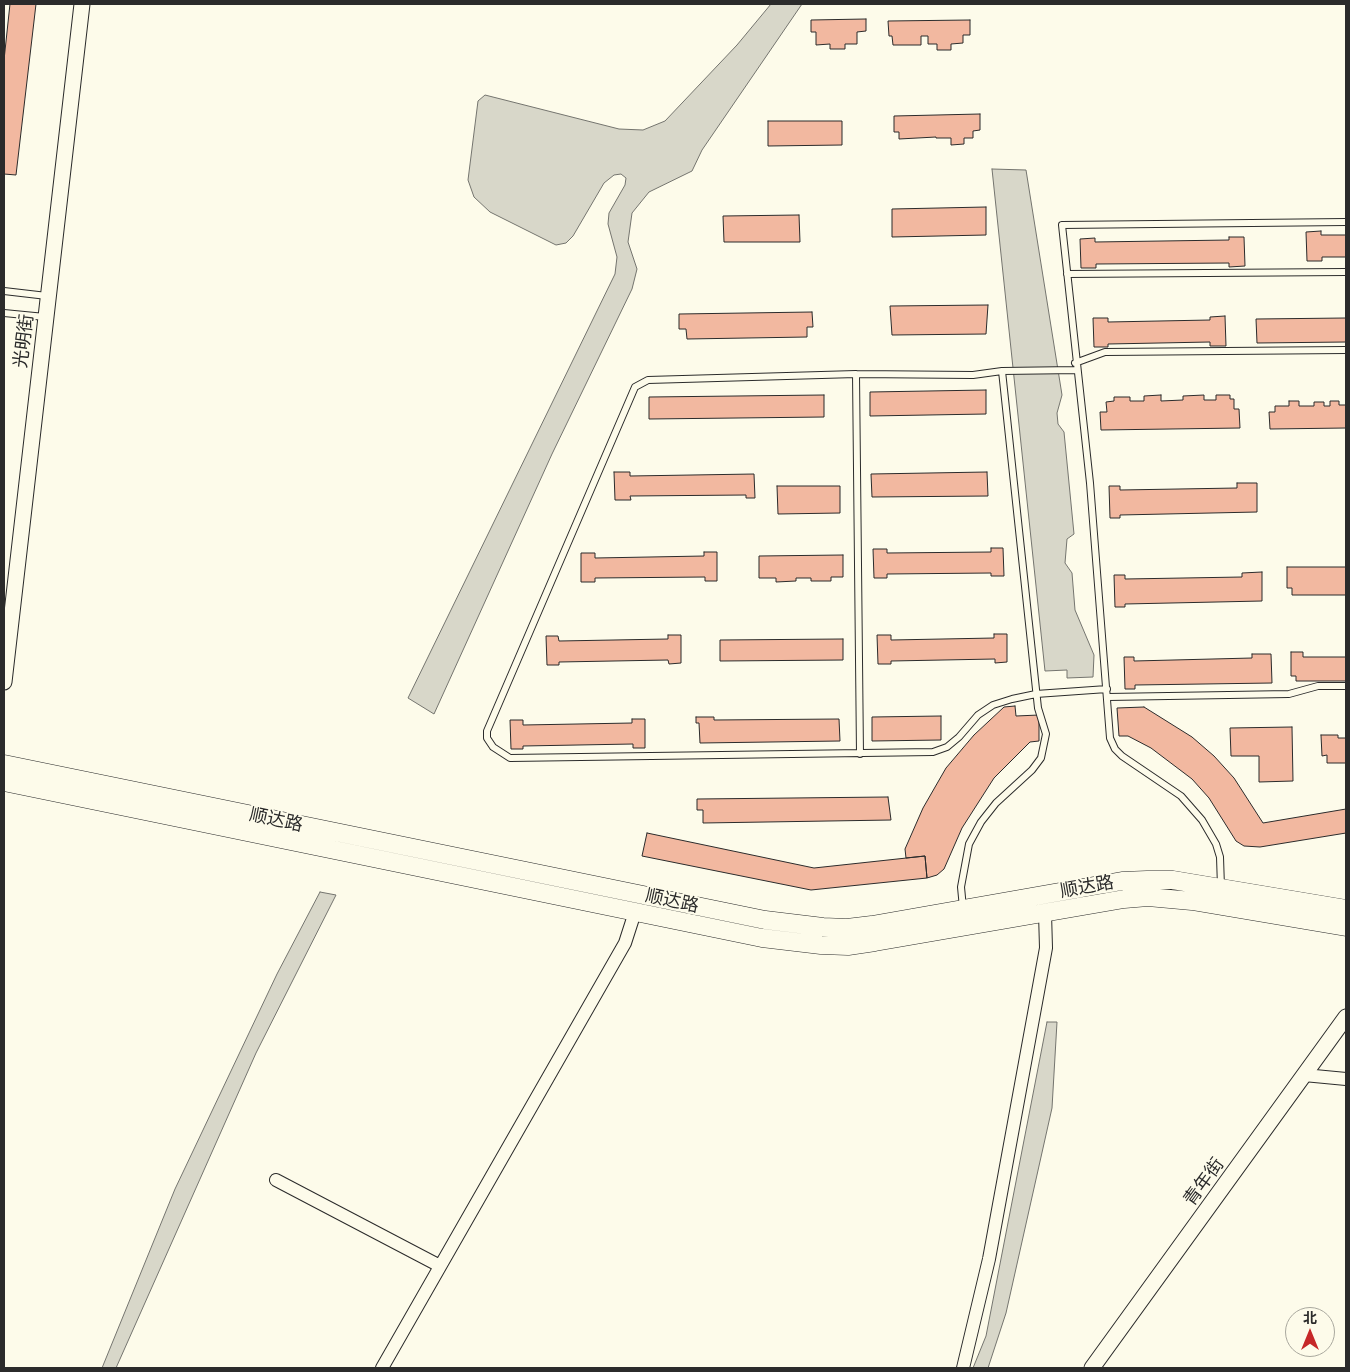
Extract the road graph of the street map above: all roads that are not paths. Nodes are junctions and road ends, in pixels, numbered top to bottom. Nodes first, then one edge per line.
1 (82, 4) edge
2 (1346, 222) edge
3 (1346, 272) edge
4 (1067, 274) junction
5 (4, 291) edge
6 (48, 296) junction
7 (4, 313) edge
8 (46, 317) junction
9 (1346, 350) edge
10 (1076, 366) junction
11 (1002, 371) junction
12 (856, 374) junction
13 (4, 682) edge
14 (1346, 686) edge
15 (1107, 689) junction
16 (1036, 694) junction
17 (1108, 697) junction
18 (860, 754) junction
19 (4, 764) edge
20 (4, 782) edge
21 (1221, 888) junction
22 (963, 909) junction
23 (1346, 909) edge
24 (635, 912) junction
25 (1045, 913) junction
26 (1346, 927) edge
27 (1346, 1017) edge
28 (1304, 1075) junction
29 (1346, 1079) edge
30 (276, 1180) dead end
31 (440, 1266) junction
32 (382, 1368) edge
33 (963, 1368) edge
34 (1092, 1368) edge

1 - 6 street, 光明街
2 - 4 lane
3 - 4 lane
4 - 10 lane
5 - 6 lane
6 - 8 street, 光明街
7 - 8 lane
8 - 13 street, 光明街
9 - 10 lane
10 - 11 lane
10 - 15 lane
11 - 12 lane
11 - 16 lane
12 - 18 lane
12 - 18 lane
14 - 17 lane
15 - 16 lane
15 - 17 lane
16 - 18 lane
16 - 22 lane
17 - 21 lane
19 - 22 main road, 顺达路
20 - 24 main road, 顺达路
21 - 22 main road, 顺达路
21 - 23 main road, 顺达路
24 - 25 main road, 顺达路
24 - 31 street
25 - 26 main road, 顺达路
25 - 33 street
27 - 28 street, 青年街
28 - 29 street
28 - 34 street, 青年街
30 - 31 street
31 - 32 street

